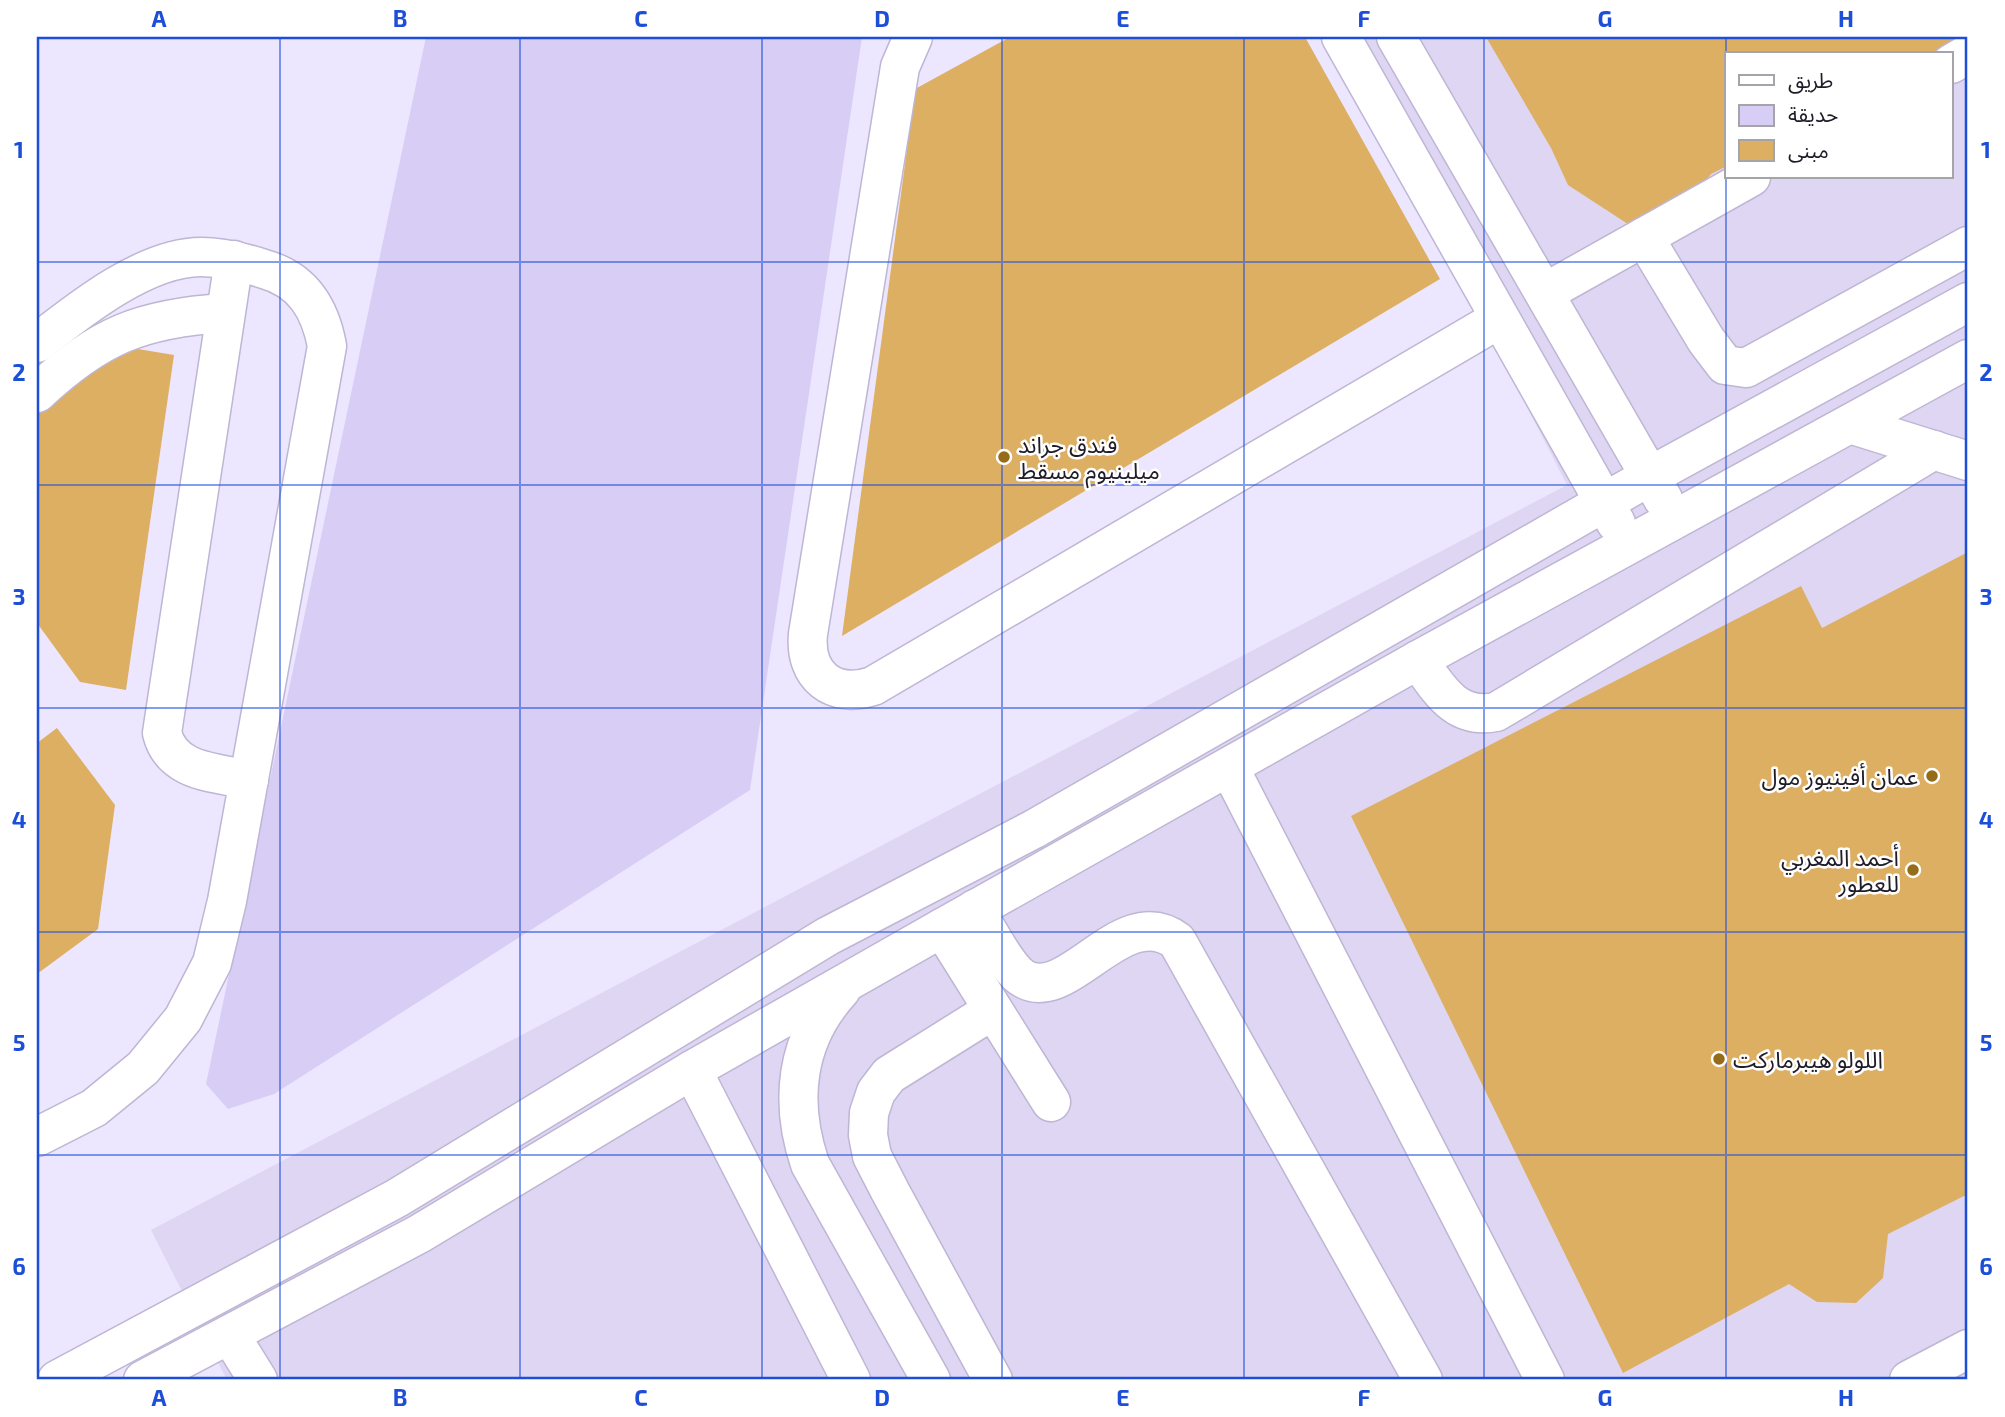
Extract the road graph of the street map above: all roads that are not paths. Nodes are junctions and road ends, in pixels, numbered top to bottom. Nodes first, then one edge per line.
1 (913, 37) edge
2 (1341, 37) edge
3 (1396, 37) edge
4 (1968, 54) edge
5 (1952, 63) edge
6 (1749, 178) edge
7 (1644, 237) junction
8 (1968, 246) edge
9 (234, 260) junction
10 (1546, 292) junction
11 (1968, 302) edge
12 (225, 313) junction
13 (1499, 319) junction
14 (37, 343) edge
15 (1968, 359) edge
16 (37, 393) edge
17 (1850, 424) junction
18 (1951, 455) edge
19 (1651, 475) junction
20 (1604, 502) junction
21 (1674, 519) junction
22 (1628, 544) junction
23 (1418, 660) junction
24 (1229, 767) junction
25 (249, 780) junction
26 (975, 909) junction
27 (942, 928) junction
28 (848, 982) junction
29 (993, 1010) junction
30 (692, 1070) junction
31 (1051, 1102) dead end
32 (37, 1137) edge
33 (230, 1335) junction
34 (1968, 1349) edge
35 (983, 1377) edge
36 (57, 1380) edge
37 (143, 1380) edge
38 (258, 1380) edge
39 (851, 1380) edge
40 (931, 1380) edge
41 (1423, 1380) edge
42 (1545, 1380) edge
43 (1909, 1380) edge

1 - 13 street
2 - 13 street
3 - 10 street
4 - 5 street
6 - 7 street
7 - 8 street
7 - 10 street
9 - 12 street
9 - 14 street
9 - 25 street
10 - 19 street
11 - 19 street
12 - 16 street
12 - 25 street
13 - 20 street
15 - 17 street
17 - 18 street
17 - 21 street
18 - 23 street
19 - 20 street
19 - 21 street
20 - 22 street
20 - 36 street
21 - 22 street
22 - 23 street
23 - 24 street
24 - 26 street
24 - 42 street
25 - 32 street
26 - 27 street
26 - 41 street
27 - 28 street
27 - 29 street
28 - 30 street
28 - 40 street
29 - 31 street
29 - 35 street
30 - 33 street
30 - 39 street
33 - 37 street
33 - 38 street
34 - 43 street

